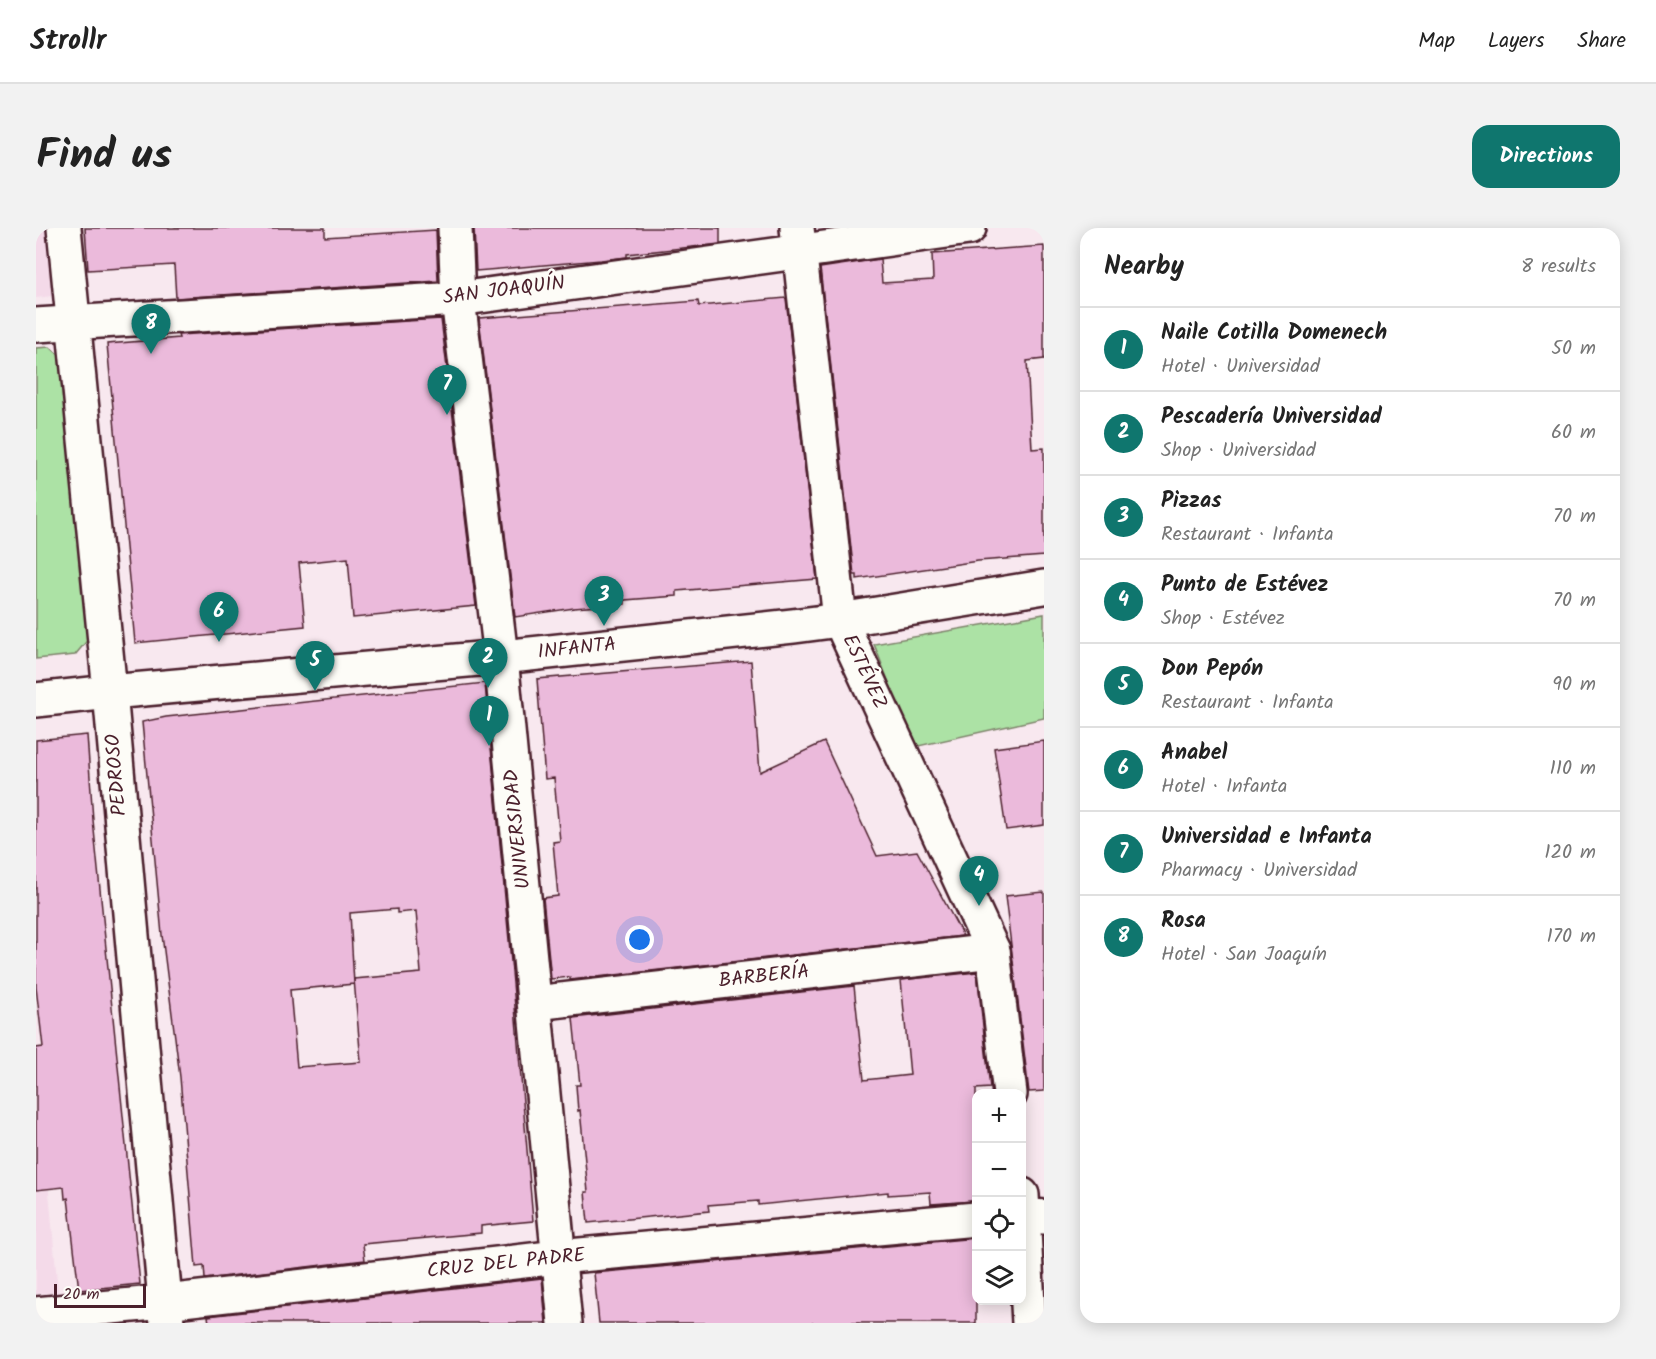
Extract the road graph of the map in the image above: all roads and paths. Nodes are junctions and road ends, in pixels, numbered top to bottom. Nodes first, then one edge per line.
1 (64, 228) edge
2 (455, 228) edge
3 (969, 228) edge
4 (798, 240) edge
5 (458, 299) junction
6 (73, 322) junction
7 (36, 325) edge
8 (1044, 587) edge
9 (840, 620) junction
10 (501, 657) junction
11 (110, 692) junction
12 (36, 700) edge
13 (993, 951) junction
14 (535, 1003) junction
15 (1009, 1089) edge
16 (1028, 1211) edge
17 (972, 1220) edge
18 (558, 1257) junction
19 (166, 1312) edge
20 (36, 1314) edge
21 (565, 1323) edge
22 (1029, 1323) edge

1 - 6 street, PEDROSO
2 - 5 street, UNIVERSIDAD
3 - 4 street, SAN JOAQUÍN
4 - 5 street, SAN JOAQUÍN
4 - 9 street, ESTÉVEZ
5 - 6 street, SAN JOAQUÍN
5 - 10 street, UNIVERSIDAD
6 - 7 street, SAN JOAQUÍN
6 - 11 street, PEDROSO
8 - 9 street, INFANTA
9 - 10 street, INFANTA
9 - 13 street, ESTÉVEZ
10 - 11 street, INFANTA
10 - 14 street, UNIVERSIDAD
11 - 12 street, INFANTA
11 - 19 street, PEDROSO
13 - 14 street, BARBERÍA
13 - 15 street, ESTÉVEZ
14 - 18 street, UNIVERSIDAD
16 - 22 street
17 - 18 street, CRUZ DEL PADRE
18 - 19 street, CRUZ DEL PADRE
18 - 21 street, UNIVERSIDAD
19 - 20 street, CRUZ DEL PADRE

